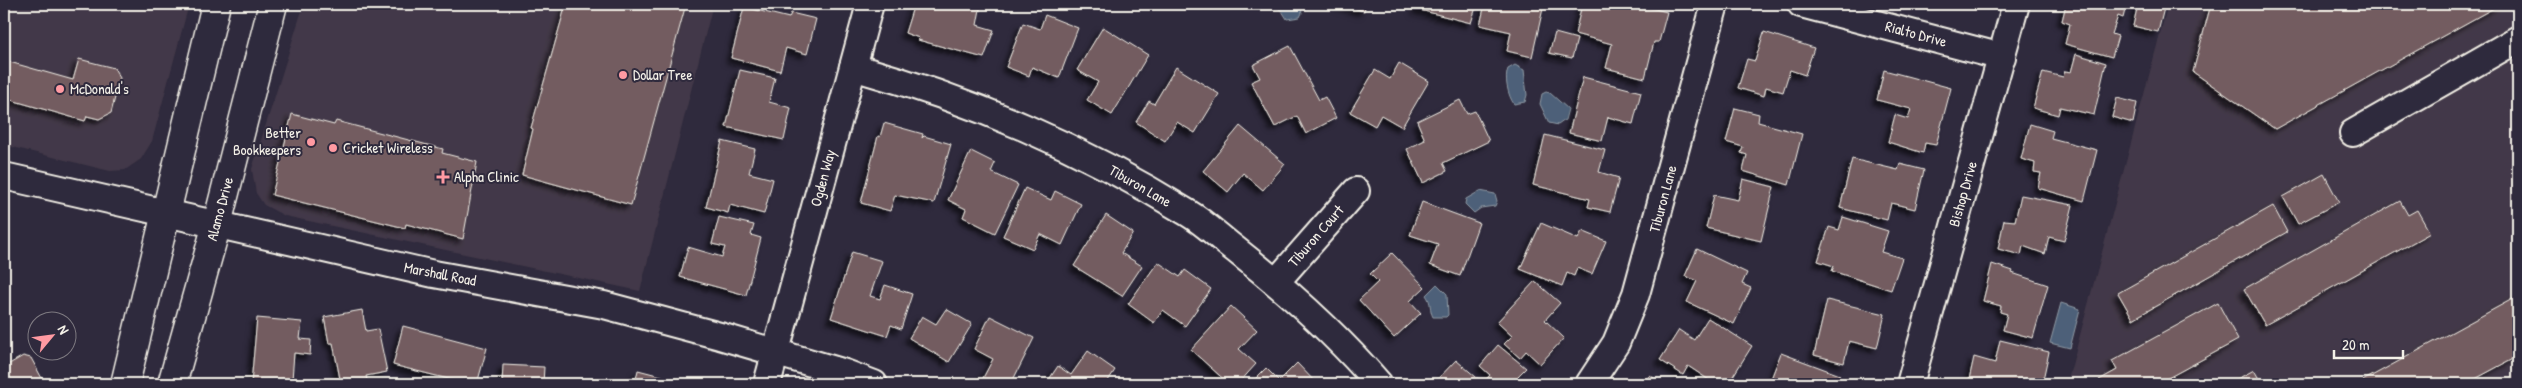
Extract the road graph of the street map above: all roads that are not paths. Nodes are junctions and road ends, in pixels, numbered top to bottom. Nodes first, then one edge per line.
1 (216, 4) edge
2 (273, 4) edge
3 (870, 4) edge
4 (1715, 4) edge
5 (1801, 4) edge
6 (2016, 4) edge
7 (2518, 40) edge
8 (2002, 57) junction
9 (853, 67) junction
10 (2353, 133) dead end
11 (4, 176) edge
12 (1356, 191) dead end
13 (165, 213) junction
14 (216, 224) junction
15 (1276, 282) junction
16 (776, 353) junction
17 (125, 384) edge
18 (172, 384) edge
19 (767, 384) edge
20 (874, 384) edge
21 (1378, 384) edge
22 (1589, 384) edge
23 (1910, 384) edge

1 - 13 main road
2 - 14 main road, Alamo Drive
3 - 9 street, Ogden Way
4 - 22 street, Tiburon Lane
5 - 8 street, Rialto Drive
6 - 8 street, Bishop Drive
7 - 10 street
8 - 23 street, Bishop Drive
9 - 15 street, Tiburon Lane
9 - 16 street, Ogden Way
11 - 13 street, Marshall Road
12 - 15 street, Tiburon Court
13 - 14 street, Marshall Road
13 - 17 main road
14 - 16 street, Marshall Road
14 - 18 main road, Alamo Drive
15 - 21 street, Tiburon Lane
16 - 19 street, Ogden Way
16 - 20 street, Marshall Road

